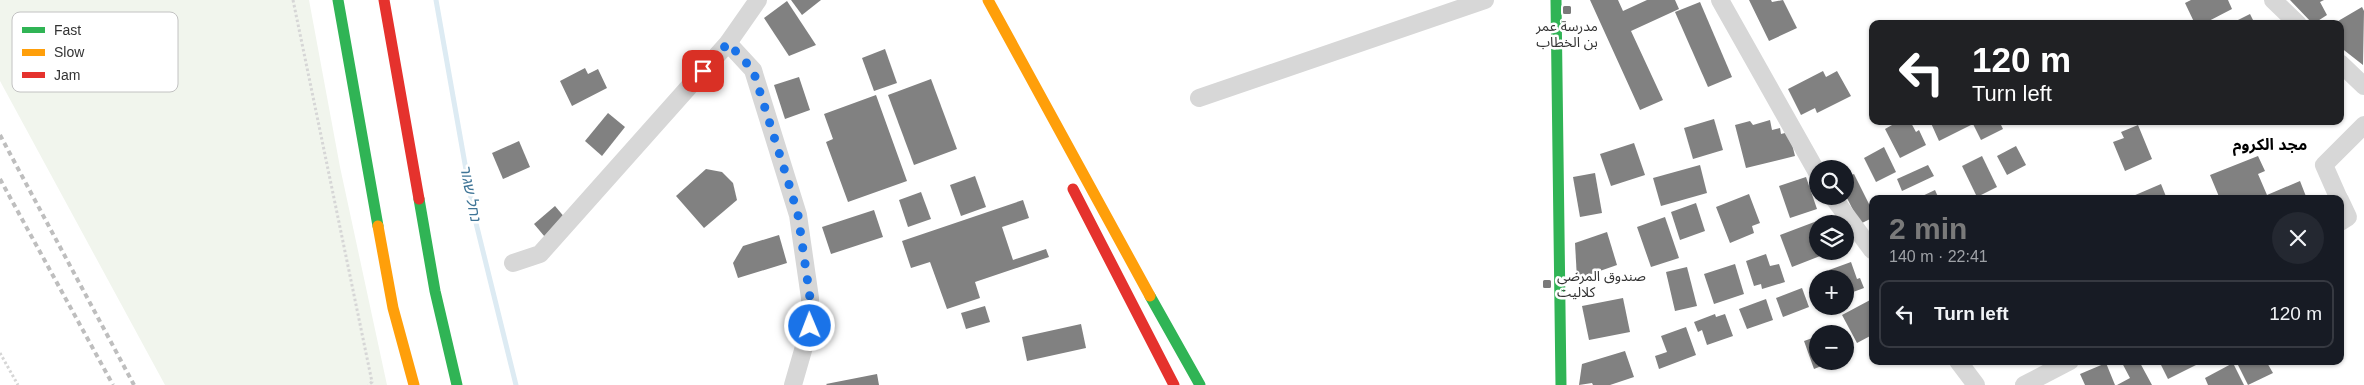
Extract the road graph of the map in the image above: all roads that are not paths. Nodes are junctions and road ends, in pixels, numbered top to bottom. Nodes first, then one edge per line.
1 (338, 0) edge
2 (384, 0) edge
3 (758, 0) edge
4 (976, 0) edge
5 (988, 0) edge
6 (1486, 0) edge
7 (1556, 0) edge
8 (1720, 0) edge
9 (2273, 0) edge
10 (2294, 20) edge
11 (728, 43) junction
12 (2344, 67) edge
13 (1017, 78) dead end
14 (2364, 86) edge
15 (1199, 98) dead end
16 (2364, 125) edge
17 (1810, 160) edge
18 (1069, 180) dead end
19 (2338, 195) edge
20 (1839, 205) edge
21 (2344, 208) edge
22 (2344, 220) edge
23 (1869, 246) edge
24 (512, 263) dead end
25 (1961, 365) edge
26 (2062, 365) edge
27 (414, 385) edge
28 (457, 385) edge
29 (793, 385) edge
30 (1174, 385) edge
31 (1200, 385) edge
32 (1561, 385) edge
33 (1976, 385) edge
34 (2024, 385) edge

1 - 27 main road
2 - 28 main road
3 - 11 street
4 - 13 main road
5 - 31 main road
6 - 15 street
7 - 32 main road
8 - 17 street
9 - 10 street
11 - 24 street
11 - 29 street
12 - 14 street
16 - 19 street
18 - 30 main road
20 - 23 street
21 - 22 street
25 - 33 street
26 - 34 street

